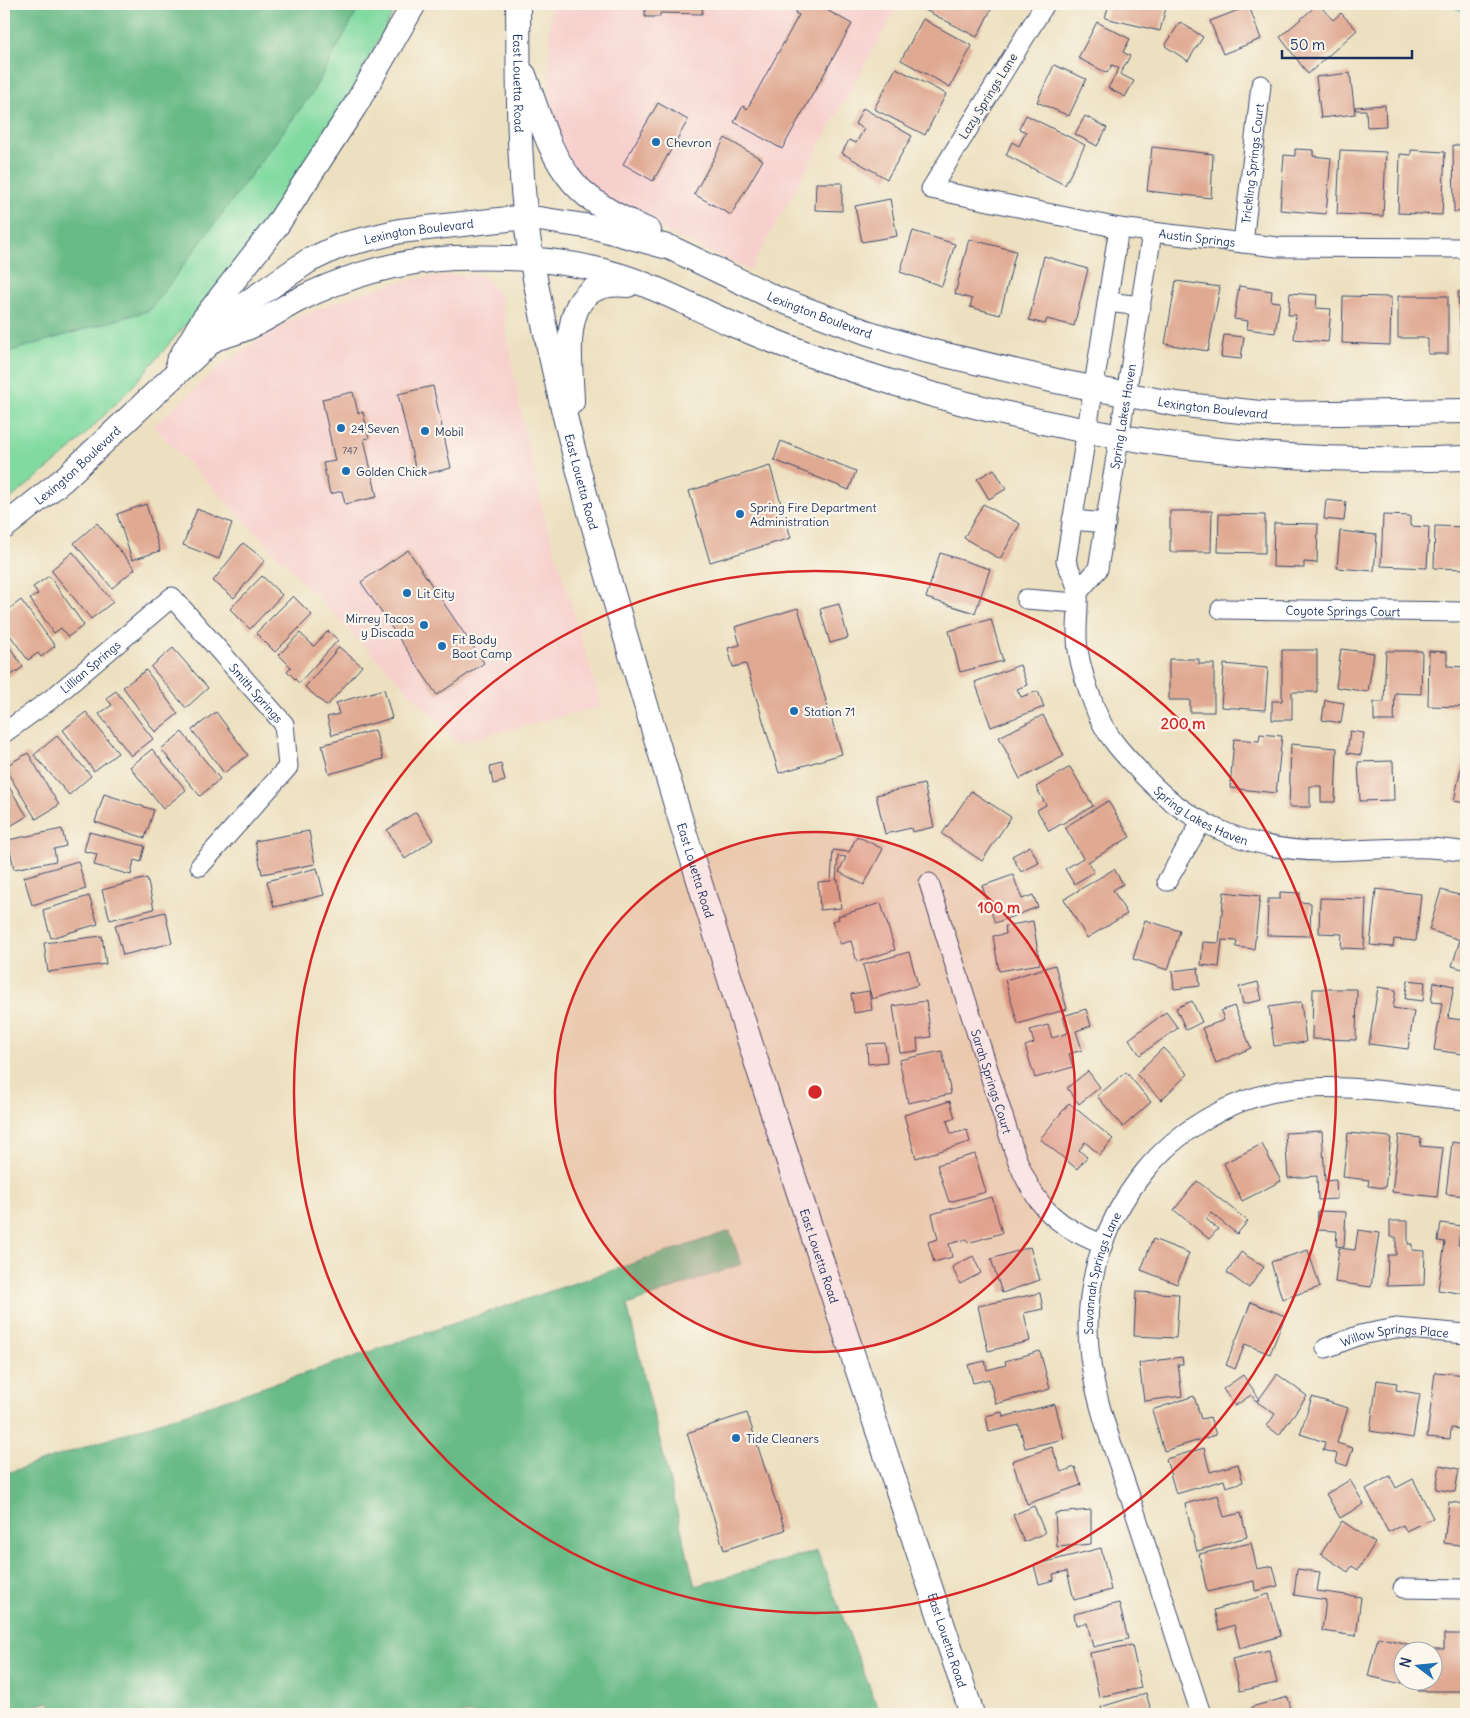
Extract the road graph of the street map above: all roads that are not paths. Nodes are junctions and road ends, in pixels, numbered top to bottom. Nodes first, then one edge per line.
1 (414, 4) edge
2 (518, 4) edge
3 (1046, 4) edge
4 (518, 62) junction
5 (1261, 85) dead end
6 (931, 189) joint
7 (526, 217) junction
8 (1119, 228) junction
9 (1152, 233) junction
10 (1243, 243) junction
11 (671, 248) junction
12 (1466, 248) edge
13 (532, 260) junction
14 (654, 288) junction
15 (1107, 302) junction
16 (1141, 306) junction
17 (214, 339) junction
18 (164, 385) junction
19 (1093, 388) junction
20 (1127, 394) junction
21 (1466, 411) edge
22 (1086, 431) junction
23 (1120, 438) junction
24 (573, 447) junction
25 (1466, 458) edge
26 (1072, 520) junction
27 (1106, 523) junction
28 (4, 527) edge
29 (172, 597) joint
30 (1077, 598) junction
31 (1026, 599) dead end
32 (1221, 609) dead end
33 (1466, 612) edge
34 (4, 733) edge
35 (1202, 821) junction
36 (1466, 852) edge
37 (200, 866) dead end
38 (1168, 881) dead end
39 (929, 883) dead end
40 (1466, 1100) edge
41 (1102, 1244) junction
42 (1466, 1334) edge
43 (1326, 1348) dead end
44 (1403, 1588) dead end
45 (1466, 1589) edge
46 (972, 1714) edge
47 (1200, 1714) edge

1 - 18 main road
2 - 4 main road, East Louetta Road
3 - 6 street, Lazy Springs Lane
4 - 7 main road, East Louetta Road
4 - 11 main road
5 - 10 street, Trickling Springs Court
6 - 8 street, Austin Springs
7 - 11 main road, Lexington Boulevard
7 - 13 main road, East Louetta Road
7 - 17 main road, Lexington Boulevard
8 - 9 street, Austin Springs
8 - 15 street, Spring Lakes Haven
9 - 10 street, Austin Springs
9 - 16 street, Spring Lakes Haven
10 - 12 street, Austin Springs
11 - 19 main road, Lexington Boulevard
13 - 14 main road, Lexington Boulevard
13 - 17 main road, Lexington Boulevard
13 - 24 main road, East Louetta Road
14 - 22 main road, Lexington Boulevard
14 - 24 main road
15 - 16 street
15 - 19 street, Spring Lakes Haven
16 - 20 street, Spring Lakes Haven
17 - 18 main road, Lexington Boulevard
18 - 28 main road, Lexington Boulevard
19 - 20 main road, Lexington Boulevard
19 - 22 street, Spring Lakes Haven
20 - 21 main road, Lexington Boulevard
20 - 23 street, Spring Lakes Haven
22 - 23 main road, Lexington Boulevard
22 - 26 street, Spring Lakes Haven
23 - 25 main road, Lexington Boulevard
23 - 27 street, Spring Lakes Haven
24 - 46 main road, East Louetta Road
26 - 27 street
26 - 30 street, Spring Lakes Haven
27 - 30 street, Spring Lakes Haven
29 - 34 street, Lillian Springs
29 - 37 street, Smith Springs
30 - 31 street
30 - 35 street, Spring Lakes Haven
32 - 33 street, Coyote Springs Court
35 - 36 street, Spring Lakes Haven
35 - 38 street
39 - 41 street, Sarah Springs Court
40 - 41 street, Savannah Springs Lane
41 - 47 street, Savannah Springs Lane
42 - 43 street, Willow Springs Place
44 - 45 street

